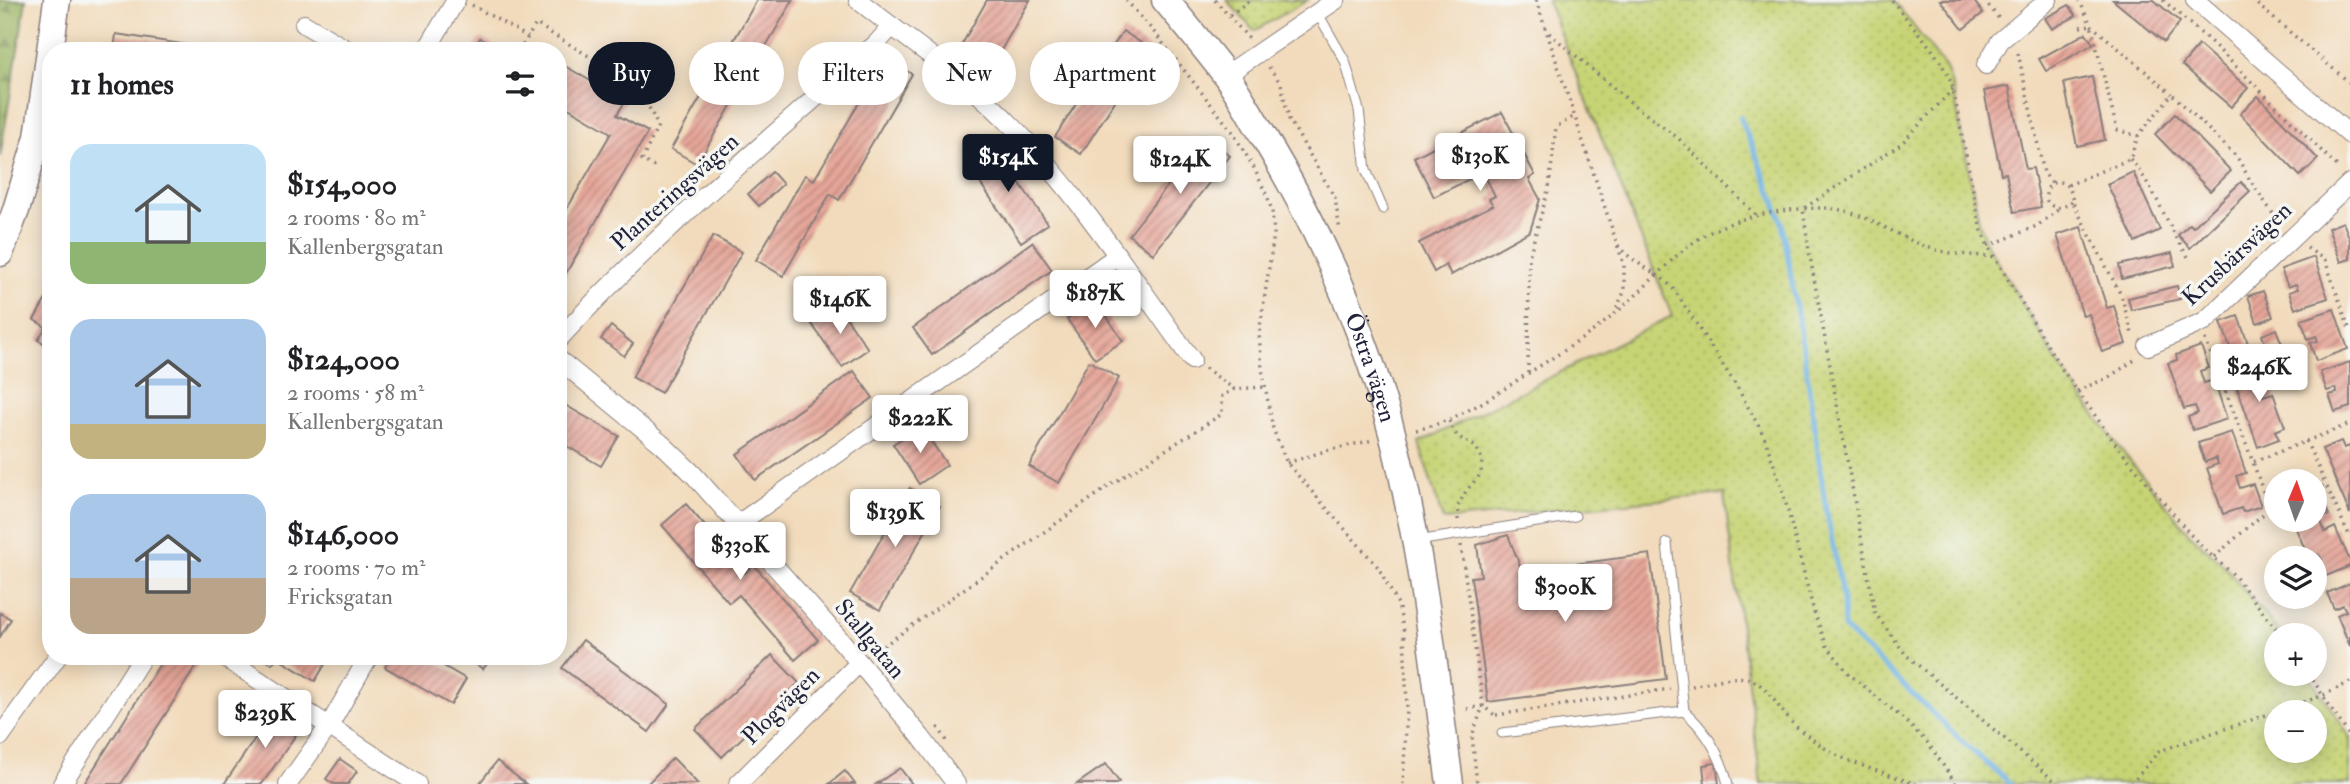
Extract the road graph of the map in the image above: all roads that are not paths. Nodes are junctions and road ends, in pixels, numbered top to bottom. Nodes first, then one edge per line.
1 (57, 0) edge
2 (456, 0) edge
3 (858, 0) edge
4 (1165, 0) edge
5 (1336, 0) edge
6 (2048, 0) edge
7 (2195, 0) edge
8 (1317, 12) junction
9 (304, 24) dead end
10 (891, 27) junction
11 (51, 42) edge
12 (334, 42) edge
13 (431, 42) edge
14 (1986, 65) dead end
15 (1226, 75) junction
16 (42, 108) edge
17 (2350, 135) edge
18 (2350, 183) edge
19 (1383, 209) dead end
20 (0, 253) edge
21 (1117, 256) junction
22 (567, 330) edge
23 (2144, 351) road end
24 (1192, 360) road end
25 (567, 366) edge
26 (1576, 516) dead end
27 (738, 524) junction
28 (1415, 541) junction
29 (1667, 543) dead end
30 (859, 663) junction
31 (52, 665) edge
32 (137, 665) edge
33 (236, 665) edge
34 (364, 665) edge
35 (1684, 711) junction
36 (329, 726) junction
37 (1502, 733) road end
38 (0, 737) edge
39 (62, 784) edge
40 (289, 784) edge
41 (417, 784) edge
42 (738, 784) edge
43 (956, 784) edge
44 (1450, 784) edge
45 (1728, 784) edge

1 - 11 main road
2 - 13 street
3 - 10 street
4 - 15 main road, Östra vägen
5 - 8 street
6 - 14 street
7 - 17 street
8 - 15 street
8 - 19 lane
9 - 12 street
10 - 21 street
10 - 22 street, Planteringsvägen
15 - 28 main road, Östra vägen
16 - 20 main road
18 - 23 street, Krusbärsvägen
21 - 24 street
21 - 27 street
25 - 27 street, Stallgatan
26 - 28 lane
27 - 30 street, Stallgatan
28 - 44 main road, Östra vägen
29 - 35 lane
30 - 42 street, Plogvägen
30 - 43 street, Stallgatan
31 - 38 street
32 - 39 street
33 - 36 street
34 - 36 street
35 - 37 lane
35 - 45 lane
36 - 40 street
36 - 41 street

